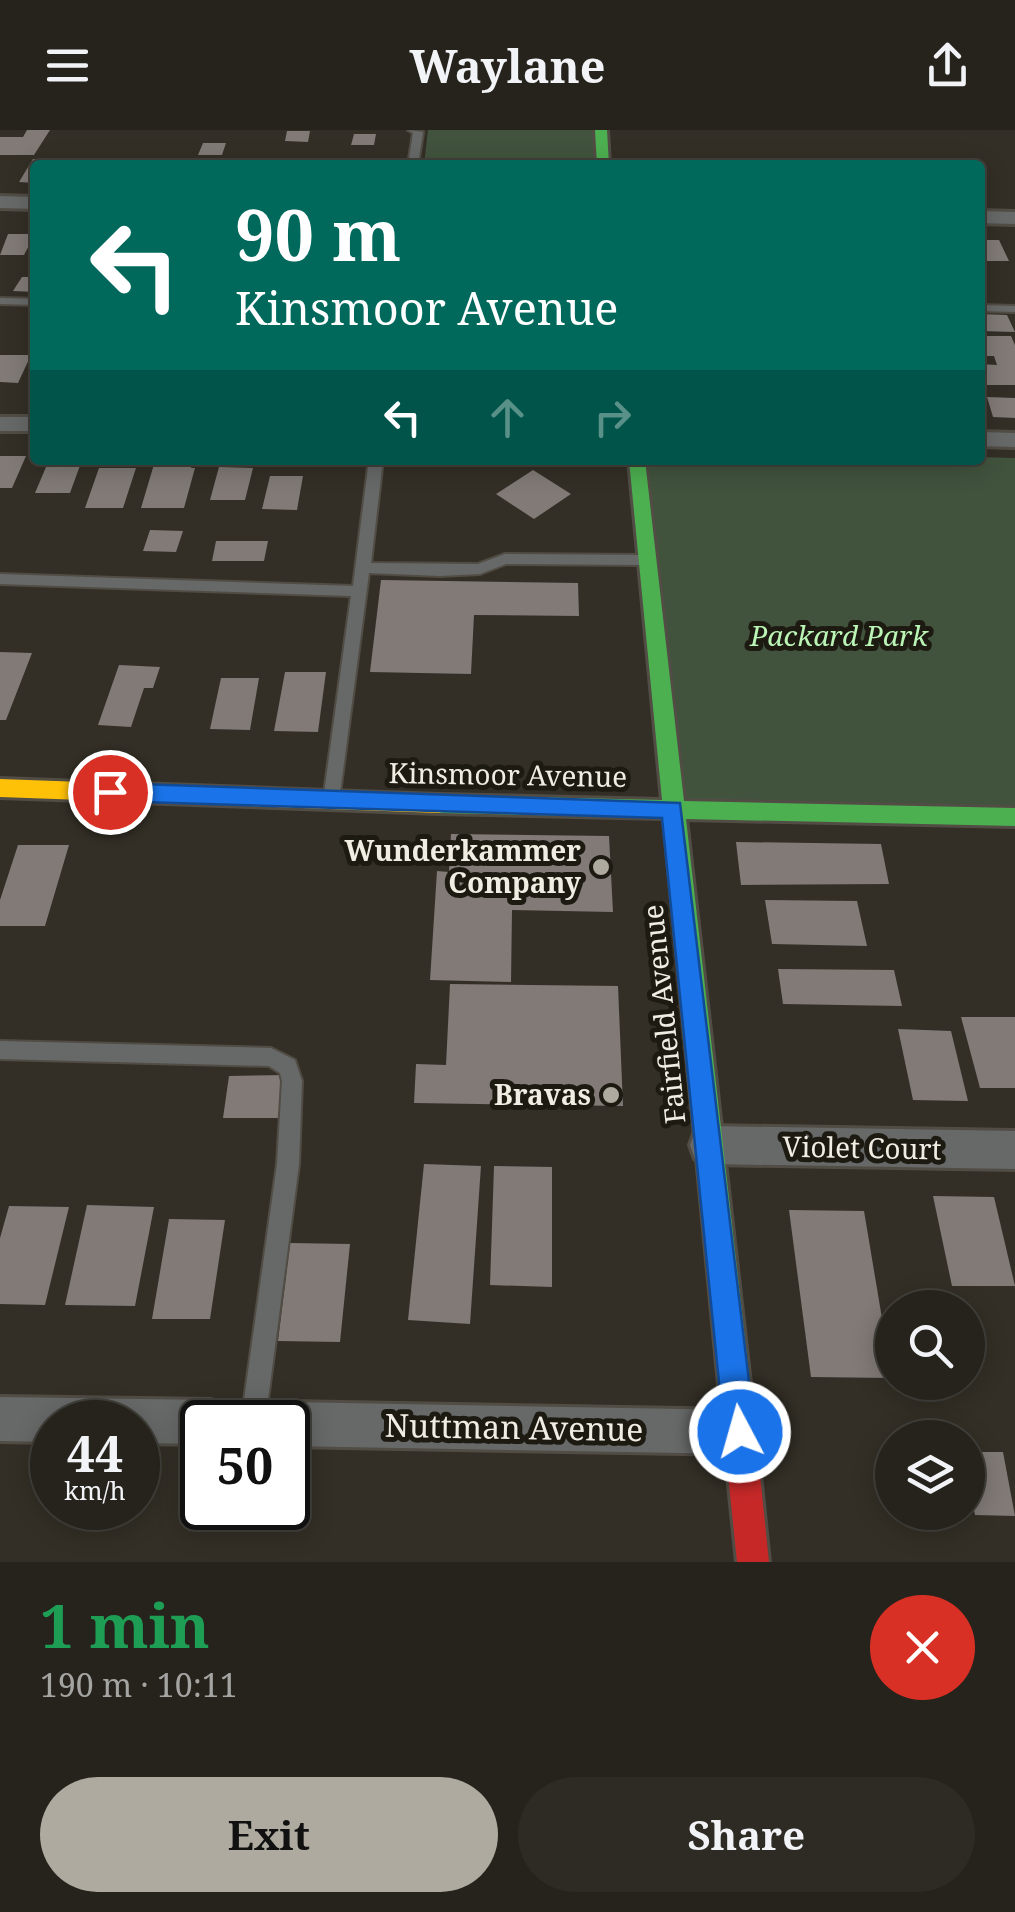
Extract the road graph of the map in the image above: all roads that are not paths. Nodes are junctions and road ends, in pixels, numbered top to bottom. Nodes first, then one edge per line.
1 (413, 130) edge
2 (601, 130) edge
3 (414, 160) edge
4 (603, 160) edge
5 (0, 202) edge
6 (30, 203) edge
7 (985, 217) edge
8 (1015, 218) edge
9 (0, 302) edge
10 (30, 302) edge
11 (985, 308) edge
12 (1015, 308) edge
13 (0, 424) edge
14 (30, 424) edge
15 (985, 439) edge
16 (1015, 440) edge
17 (375, 465) edge
18 (636, 465) edge
19 (646, 560) junction
20 (363, 568) junction
21 (0, 579) edge
22 (360, 591) junction
23 (0, 788) edge
24 (330, 801) junction
25 (672, 809) junction
26 (1015, 818) edge
27 (0, 1050) edge
28 (709, 1145) junction
29 (1015, 1150) edge
30 (257, 1400) edge
31 (0, 1419) edge
32 (180, 1422) edge
33 (310, 1424) edge
34 (740, 1432) junction
35 (754, 1562) edge

1 - 3 lane
2 - 4 main road
5 - 6 street
7 - 8 street
9 - 10 lane
11 - 12 lane
13 - 14 street
15 - 16 street
17 - 20 lane
18 - 19 main road, Fairfield Avenue
19 - 20 lane
19 - 25 main road, Fairfield Avenue
20 - 22 lane
21 - 22 lane
22 - 24 lane
23 - 24 main road, Kinsmoor Avenue
24 - 25 main road, Kinsmoor Avenue
25 - 26 main road, Kinsmoor Avenue
25 - 28 main road, Fairfield Avenue
27 - 30 lane
28 - 29 street, Violet Court
28 - 34 main road, Fairfield Avenue
31 - 32 street
33 - 34 street, Nuttman Avenue
34 - 35 main road, Fairfield Avenue

